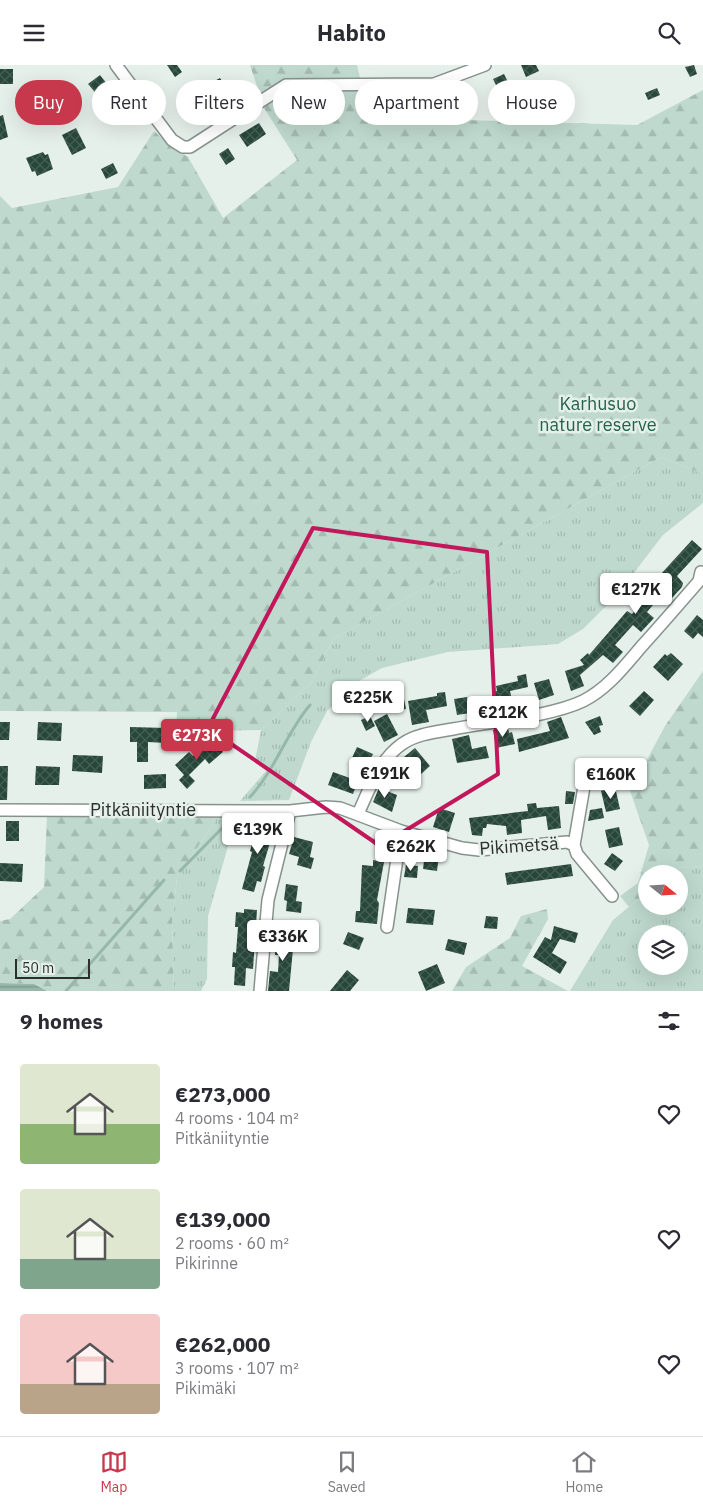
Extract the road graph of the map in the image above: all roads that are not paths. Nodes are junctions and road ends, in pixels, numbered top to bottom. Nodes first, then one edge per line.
1 (116, 65) edge
2 (485, 65) edge
3 (702, 572) dead end
4 (586, 775) dead end
5 (0, 810) edge
6 (290, 811) junction
7 (358, 814) junction
8 (401, 831) junction
9 (574, 845) junction
10 (612, 896) dead end
11 (388, 927) dead end
12 (260, 991) edge

1 - 2 street
3 - 7 street
4 - 9 street
5 - 6 street, Pitkäniityntie
6 - 7 street, Pitkäniityntie
6 - 12 street
7 - 8 street, Pitkäniityntie
8 - 9 street, Pikimetsä
8 - 11 street
9 - 10 street, Pikimetsä

